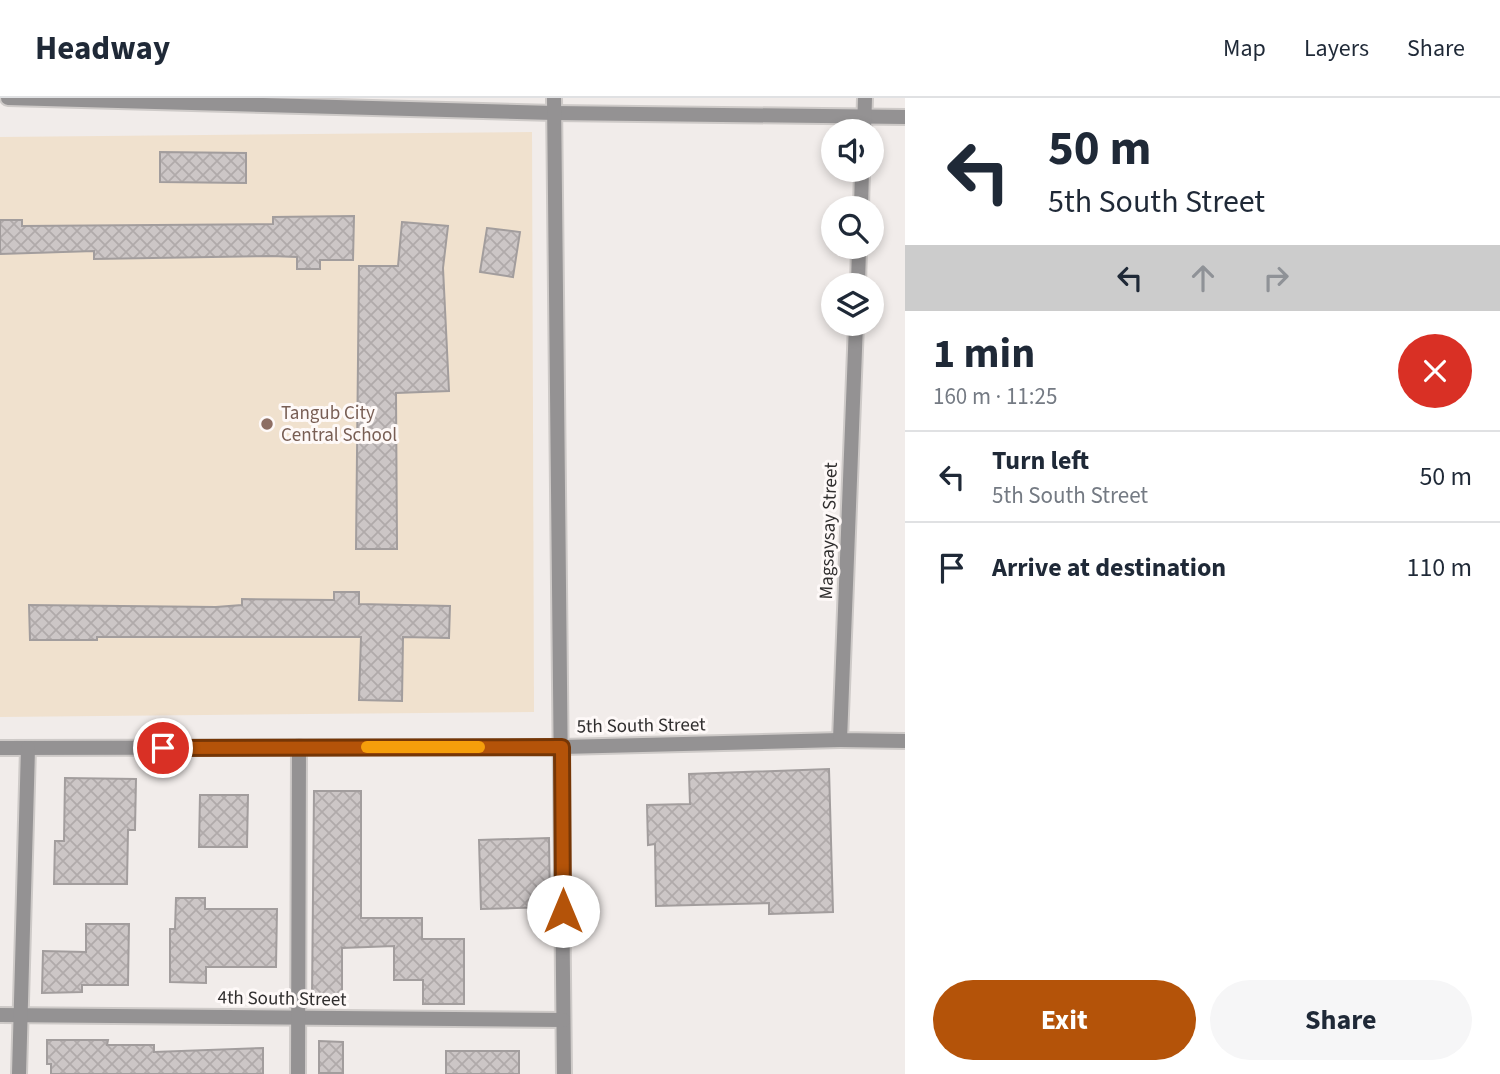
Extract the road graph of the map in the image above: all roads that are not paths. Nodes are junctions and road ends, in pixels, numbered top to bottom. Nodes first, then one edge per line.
1 (8, 98) edge
2 (865, 98) edge
3 (554, 106) edge
4 (864, 116) junction
5 (905, 117) edge
6 (856, 336) edge
7 (839, 740) junction
8 (905, 741) edge
9 (299, 747) junction
10 (562, 747) junction
11 (0, 748) edge
12 (28, 748) junction
13 (0, 1015) edge
14 (20, 1015) junction
15 (299, 1019) junction
16 (563, 1020) junction
17 (19, 1074) edge
18 (298, 1074) edge
19 (564, 1074) edge

1 - 3 street
2 - 4 street
3 - 4 street
3 - 10 street
4 - 5 street
6 - 7 street, Magsaysay Street
7 - 8 street, 5th South Street
7 - 10 street, 5th South Street
9 - 10 street, 5th South Street
9 - 12 street, 5th South Street
9 - 15 street
10 - 16 street
11 - 12 street, 5th South Street
12 - 14 street
13 - 14 street, 4th South Street
14 - 15 street, 4th South Street
14 - 17 street
15 - 16 street, 4th South Street
15 - 18 street
16 - 19 street

